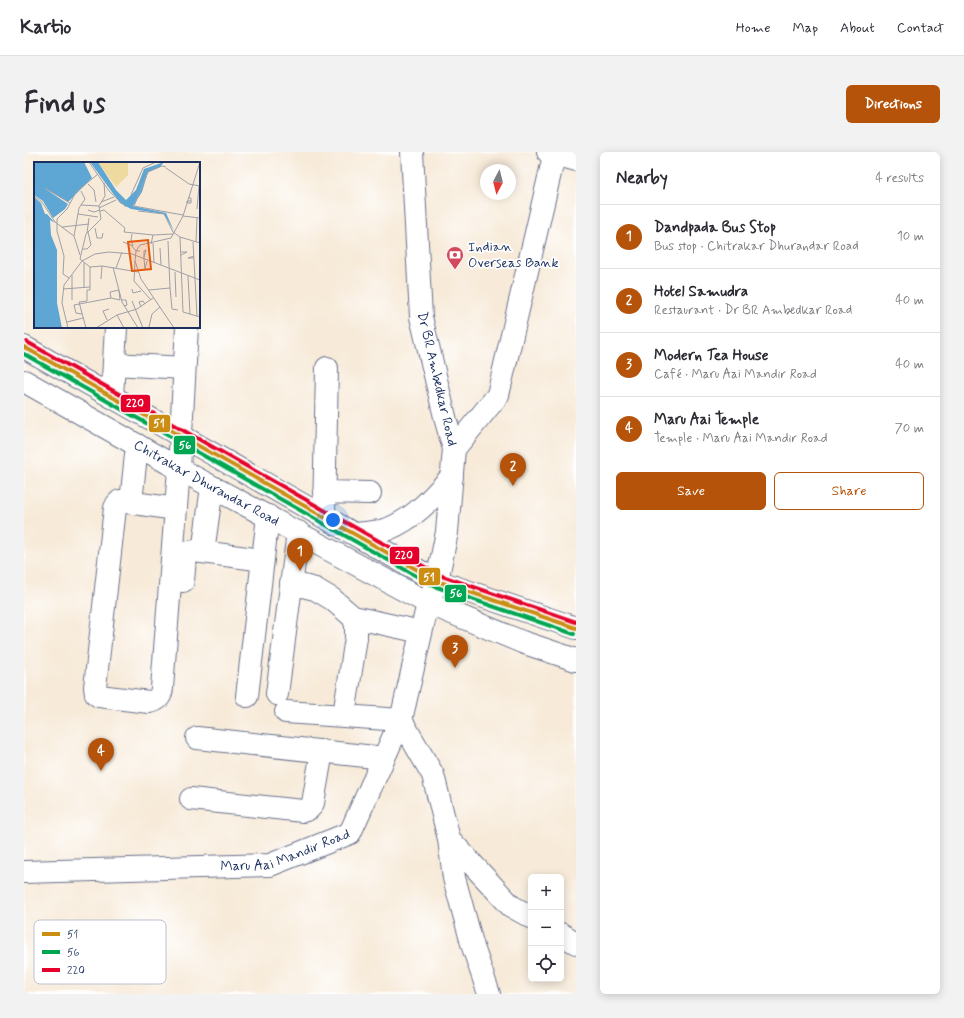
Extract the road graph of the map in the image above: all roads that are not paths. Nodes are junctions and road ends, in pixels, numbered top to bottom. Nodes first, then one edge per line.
1 (412, 152) edge
2 (553, 153) edge
3 (576, 160) edge
4 (116, 328) edge
5 (187, 328) edge
6 (24, 347) edge
7 (114, 364) junction
8 (184, 368) junction
9 (327, 368) dead end
10 (24, 381) edge
11 (112, 397) junction
12 (181, 436) junction
13 (137, 445) junction
14 (454, 449) junction
15 (179, 469) junction
16 (452, 476) junction
17 (212, 487) junction
18 (324, 492) junction
19 (370, 493) dead end
20 (131, 502) junction
21 (176, 509) junction
22 (268, 516) junction
23 (324, 517) junction
24 (298, 532) junction
25 (354, 534) junction
26 (203, 552) junction
27 (263, 560) junction
28 (437, 581) junction
29 (291, 583) junction
30 (428, 603) junction
31 (353, 617) junction
32 (576, 628) edge
33 (421, 632) junction
34 (576, 660) edge
35 (173, 691) dead end
36 (247, 696) dead end
37 (344, 715) junction
38 (401, 720) junction
39 (197, 738) dead end
40 (322, 752) junction
41 (384, 758) junction
42 (191, 799) dead end
43 (450, 840) junction
44 (24, 872) edge
45 (528, 915) edge
46 (564, 936) edge
47 (576, 943) edge
48 (489, 994) edge

1 - 14 street, Dr BR Ambedkar Road
2 - 3 street
2 - 14 street
4 - 7 street
5 - 8 street
6 - 11 street
7 - 8 street
7 - 11 street
8 - 12 street
9 - 18 street
10 - 13 street, Chitrakar Dhurandar Road
11 - 12 street
12 - 15 street
12 - 23 street
13 - 15 street, Chitrakar Dhurandar Road
13 - 20 street
14 - 16 street, Dr BR Ambedkar Road
15 - 17 street, Chitrakar Dhurandar Road
15 - 21 street
16 - 25 street
16 - 28 street, Dr BR Ambedkar Road
17 - 22 street, Chitrakar Dhurandar Road
17 - 26 street
18 - 19 street
18 - 23 street
20 - 21 street
20 - 21 street
22 - 24 street, Chitrakar Dhurandar Road
22 - 27 street
23 - 25 street
24 - 29 street
24 - 30 street, Chitrakar Dhurandar Road
25 - 28 street
26 - 27 street
26 - 35 street
27 - 36 street
28 - 30 street, Dr BR Ambedkar Road
28 - 32 street
29 - 31 street
29 - 37 street
30 - 33 street, Maru Aai Mandir Road
30 - 34 street, Chitrakar Dhurandar Road
31 - 33 street
31 - 37 street
33 - 38 street, Maru Aai Mandir Road
37 - 38 street
38 - 41 street, Maru Aai Mandir Road
38 - 43 street
39 - 40 street
40 - 41 street
40 - 42 street
41 - 44 street, Maru Aai Mandir Road
43 - 45 street
43 - 48 street
46 - 47 street

